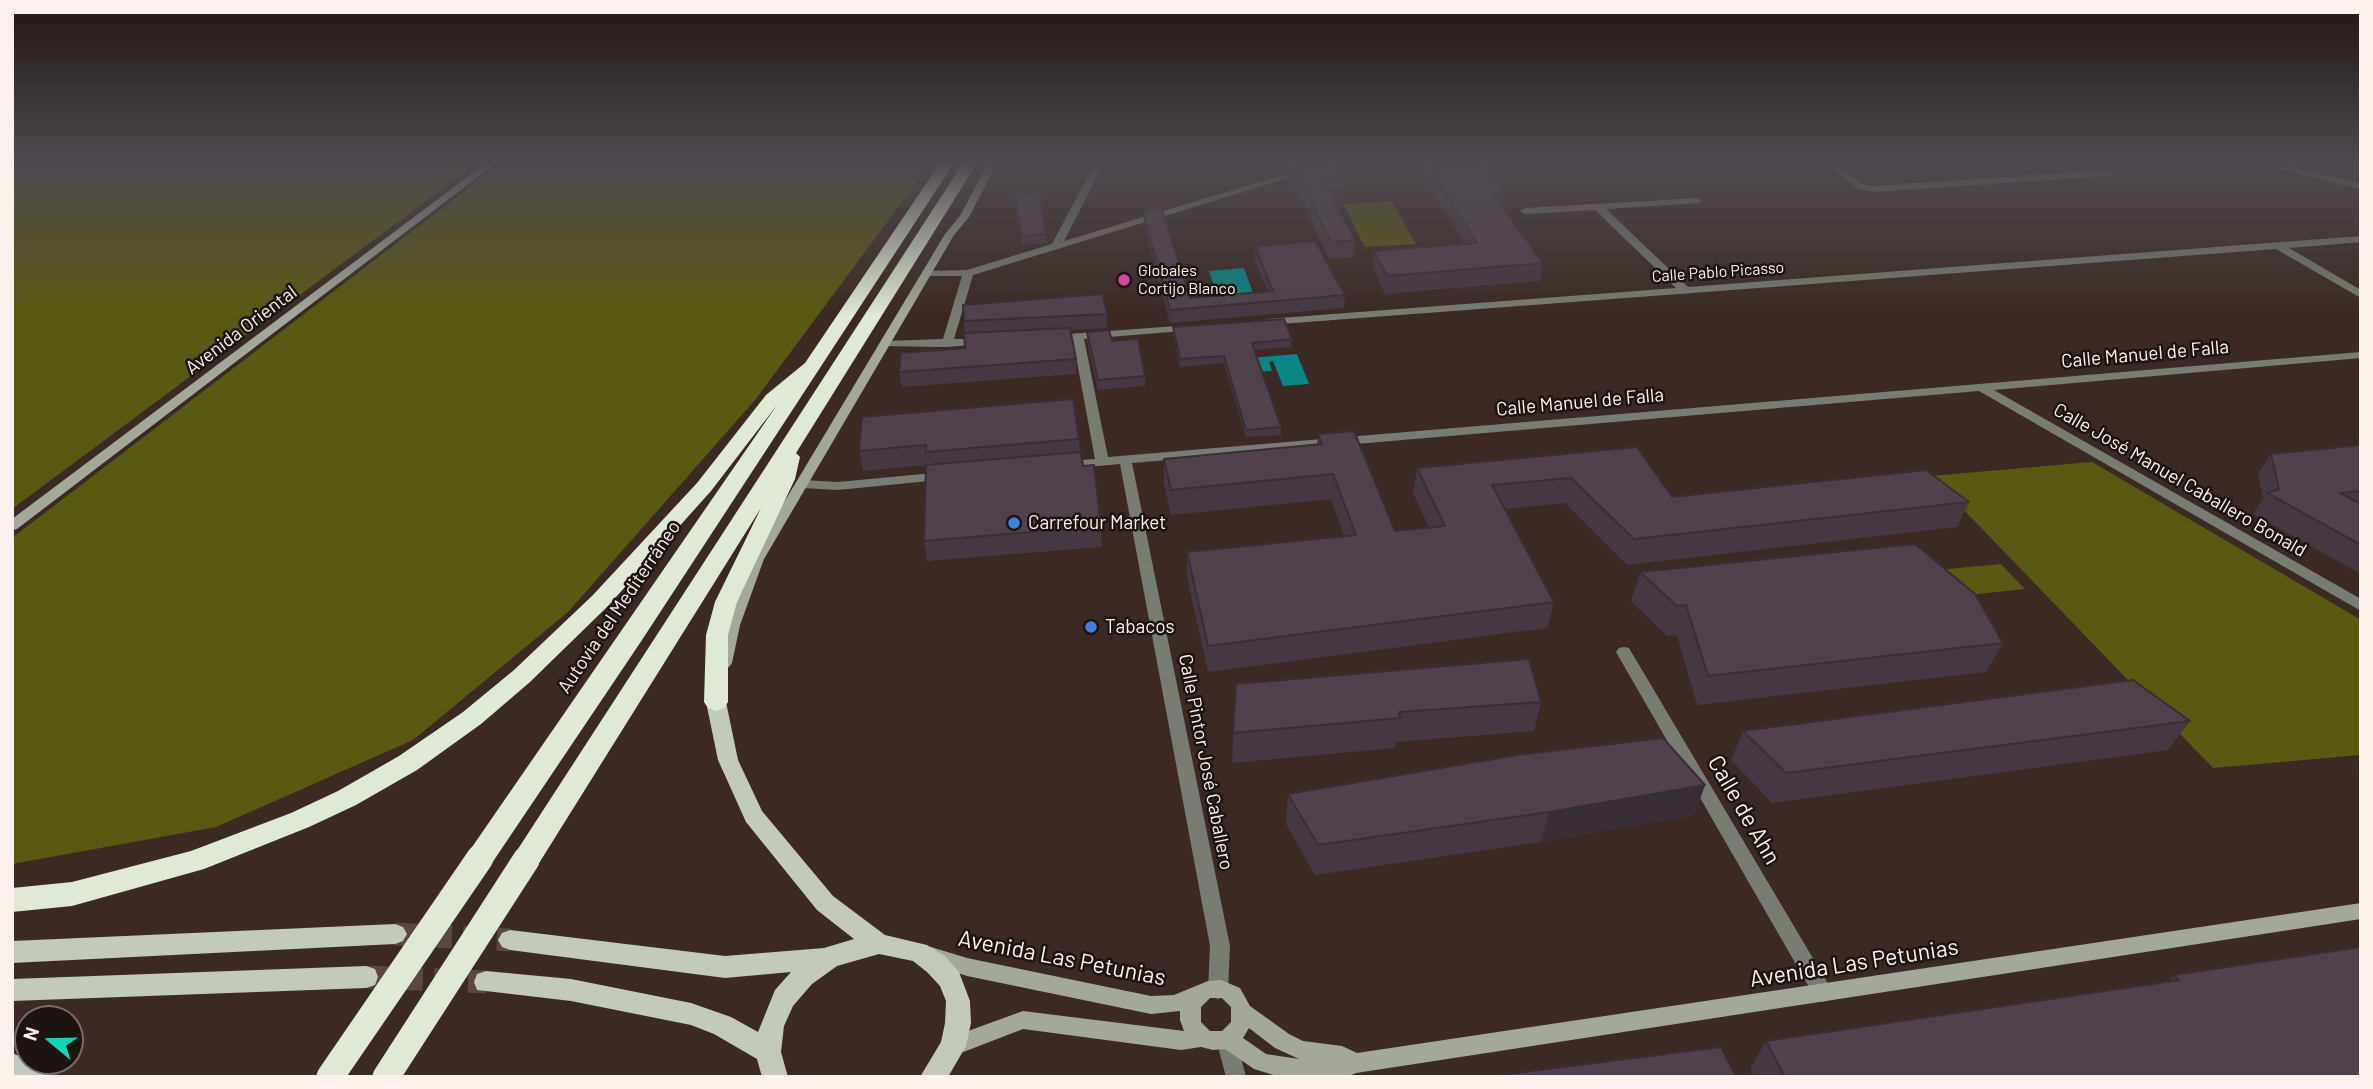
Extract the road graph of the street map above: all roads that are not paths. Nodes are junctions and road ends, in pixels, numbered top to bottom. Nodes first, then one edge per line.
1 (425, 214) edge
2 (913, 214) edge
3 (937, 214) edge
4 (966, 214) edge
5 (1074, 214) edge
6 (1163, 214) edge
7 (1605, 214) edge
8 (2361, 239) edge
9 (1058, 245) junction
10 (2279, 246) junction
11 (968, 273) junction
12 (927, 274) junction
13 (1685, 290) junction
14 (2361, 295) edge
15 (1257, 323) edge
16 (1202, 327) edge
17 (1078, 336) junction
18 (1038, 338) edge
19 (999, 341) edge
20 (885, 344) junction
21 (947, 344) junction
22 (2361, 355) edge
23 (810, 367) junction
24 (1981, 387) junction
25 (794, 437) junction
26 (1125, 459) junction
27 (1102, 461) junction
28 (1046, 467) edge
29 (963, 474) edge
30 (803, 484) junction
31 (12, 526) edge
32 (2361, 606) edge
33 (1624, 652) dead end
34 (716, 702) junction
35 (12, 900) edge
36 (2361, 911) edge
37 (395, 934) tunnel mouth
38 (510, 940) tunnel mouth
39 (879, 944) junction
40 (12, 952) edge
41 (919, 952) junction
42 (828, 958) junction
43 (366, 977) tunnel mouth
44 (486, 982) tunnel mouth
45 (12, 990) edge
46 (1219, 990) junction
47 (1823, 993) junction
48 (1196, 997) junction
49 (1243, 1012) junction
50 (1202, 1037) junction
51 (1227, 1039) junction
52 (953, 1046) junction
53 (1355, 1063) junction
54 (772, 1064) edge
55 (12, 1065) edge
56 (39, 1077) edge
57 (330, 1077) edge
58 (386, 1077) edge
59 (933, 1077) edge
60 (1236, 1077) edge

1 - 31 street, Avenida Oriental
2 - 23 highway, Autovía del Mediterráneo
3 - 25 highway
4 - 12 street
5 - 9 street
6 - 9 street
7 - 13 street
8 - 10 street, Calle Pablo Picasso
9 - 11 street
10 - 13 street, Calle Pablo Picasso
10 - 14 street
11 - 12 street
11 - 21 street
12 - 20 street
13 - 15 street, Calle Pablo Picasso
16 - 17 street
17 - 18 street
17 - 27 street
19 - 21 street
20 - 21 street
20 - 30 street
22 - 24 street, Calle Manuel de Falla
23 - 35 highway
23 - 57 highway, Autovía del Mediterráneo, bridge
24 - 26 street, Calle Manuel de Falla
24 - 32 street, Calle José Manuel Caballero Bonald
25 - 34 highway
25 - 58 highway, bridge
26 - 27 street, Calle Manuel de Falla
26 - 46 street, Calle Pintor José Caballero
27 - 28 street, Calle Manuel de Falla
29 - 30 street
30 - 34 street
33 - 47 street, Calle de Ahn
34 - 39 main road
36 - 47 street, Avenida Las Petunias
37 - 40 main road
38 - 42 main road
39 - 41 main road
39 - 42 main road
41 - 48 street, Avenida Las Petunias
41 - 52 main road
42 - 54 main road
43 - 45 main road
44 - 54 main road
46 - 48 street
46 - 49 street
47 - 53 street, Avenida Las Petunias
48 - 50 street
49 - 51 street
49 - 53 street, Avenida Las Petunias
50 - 51 street
50 - 52 street
51 - 53 street, Avenida Las Petunias
51 - 60 street
52 - 59 main road
55 - 56 main road

